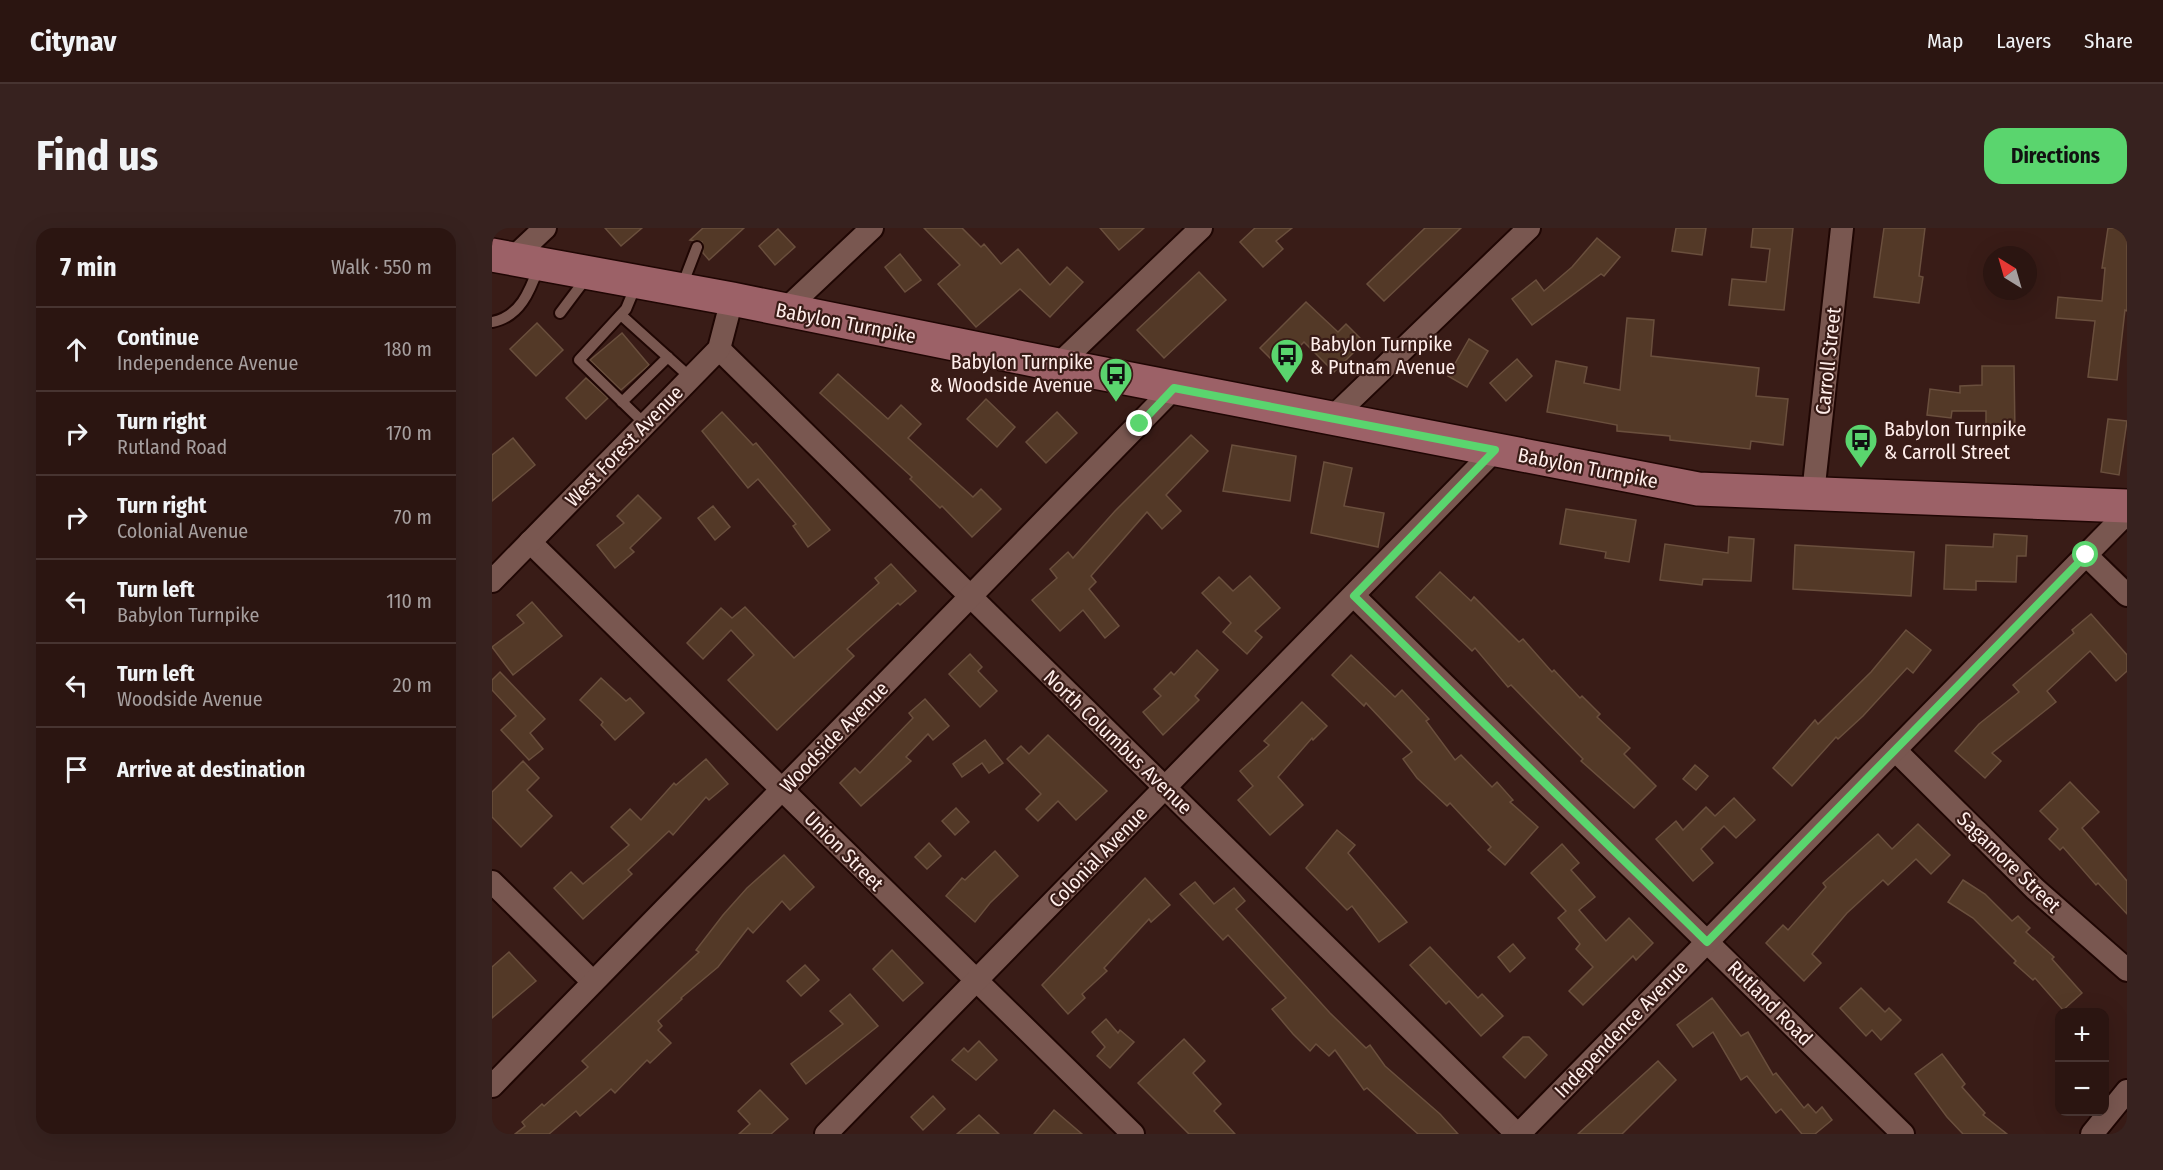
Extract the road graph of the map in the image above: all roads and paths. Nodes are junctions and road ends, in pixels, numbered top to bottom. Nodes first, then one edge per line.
1 (545, 228) edge
2 (872, 228) edge
3 (1201, 228) edge
4 (1529, 228) edge
5 (1842, 228) edge
6 (697, 247) dead end
7 (515, 259) edge
8 (589, 274) junction
9 (638, 282) junction
10 (680, 290) junction
11 (732, 299) junction
12 (784, 311) junction
13 (560, 313) dead end
14 (621, 315) junction
15 (492, 322) edge
16 (719, 349) junction
17 (668, 357) junction
18 (1058, 365) junction
19 (690, 378) junction
20 (1174, 388) junction
21 (622, 402) junction
22 (1333, 417) junction
23 (645, 424) junction
24 (1495, 450) junction
25 (1813, 494) junction
26 (2127, 506) edge
27 (2127, 513) edge
28 (530, 542) junction
29 (2086, 555) junction
30 (492, 581) edge
31 (2127, 595) edge
32 (1354, 596) junction
33 (970, 598) junction
34 (1895, 750) junction
35 (1165, 789) junction
36 (782, 790) junction
37 (492, 882) edge
38 (1707, 942) junction
39 (2127, 970) edge
40 (976, 981) junction
41 (593, 982) junction
42 (492, 1086) edge
43 (2127, 1091) edge
44 (826, 1134) edge
45 (1133, 1134) edge
46 (1518, 1134) edge
47 (1903, 1134) edge
48 (2092, 1134) edge

1 - 7 street
2 - 12 street
3 - 18 street
4 - 22 street
5 - 25 street, Carroll Street
6 - 10 lane
7 - 8 main road, Babylon Turnpike
7 - 15 lane
8 - 9 main road, Babylon Turnpike
8 - 13 lane
9 - 10 main road, Babylon Turnpike
9 - 14 lane
10 - 11 main road, Babylon Turnpike
11 - 12 main road, Babylon Turnpike
11 - 16 street
12 - 18 main road, Babylon Turnpike
14 - 17 lane
14 - 21 lane
16 - 19 street, West Forest Avenue
16 - 33 street, North Columbus Avenue
17 - 19 lane
17 - 21 lane
18 - 20 main road, Babylon Turnpike
19 - 23 street, West Forest Avenue
20 - 22 main road, Babylon Turnpike
20 - 33 street, Woodside Avenue
21 - 23 lane
22 - 24 main road, Babylon Turnpike
23 - 28 street, West Forest Avenue
24 - 25 main road, Babylon Turnpike
24 - 32 street, Colonial Avenue
25 - 26 main road, Babylon Turnpike
27 - 29 street, Independence Avenue
28 - 30 street, West Forest Avenue
28 - 36 street, Union Street
29 - 31 street
29 - 34 street, Independence Avenue
32 - 35 street, Colonial Avenue
32 - 38 street, Rutland Road
33 - 35 street, North Columbus Avenue
33 - 36 street, Woodside Avenue
34 - 38 street, Independence Avenue
34 - 39 street, Sagamore Street
35 - 40 street, Colonial Avenue
35 - 46 street, North Columbus Avenue
36 - 40 street, Union Street
36 - 41 street, Woodside Avenue
37 - 41 street
38 - 46 street, Independence Avenue
38 - 47 street, Rutland Road
40 - 44 street, Colonial Avenue
40 - 45 street, Union Street
41 - 42 street, Woodside Avenue
43 - 48 street

